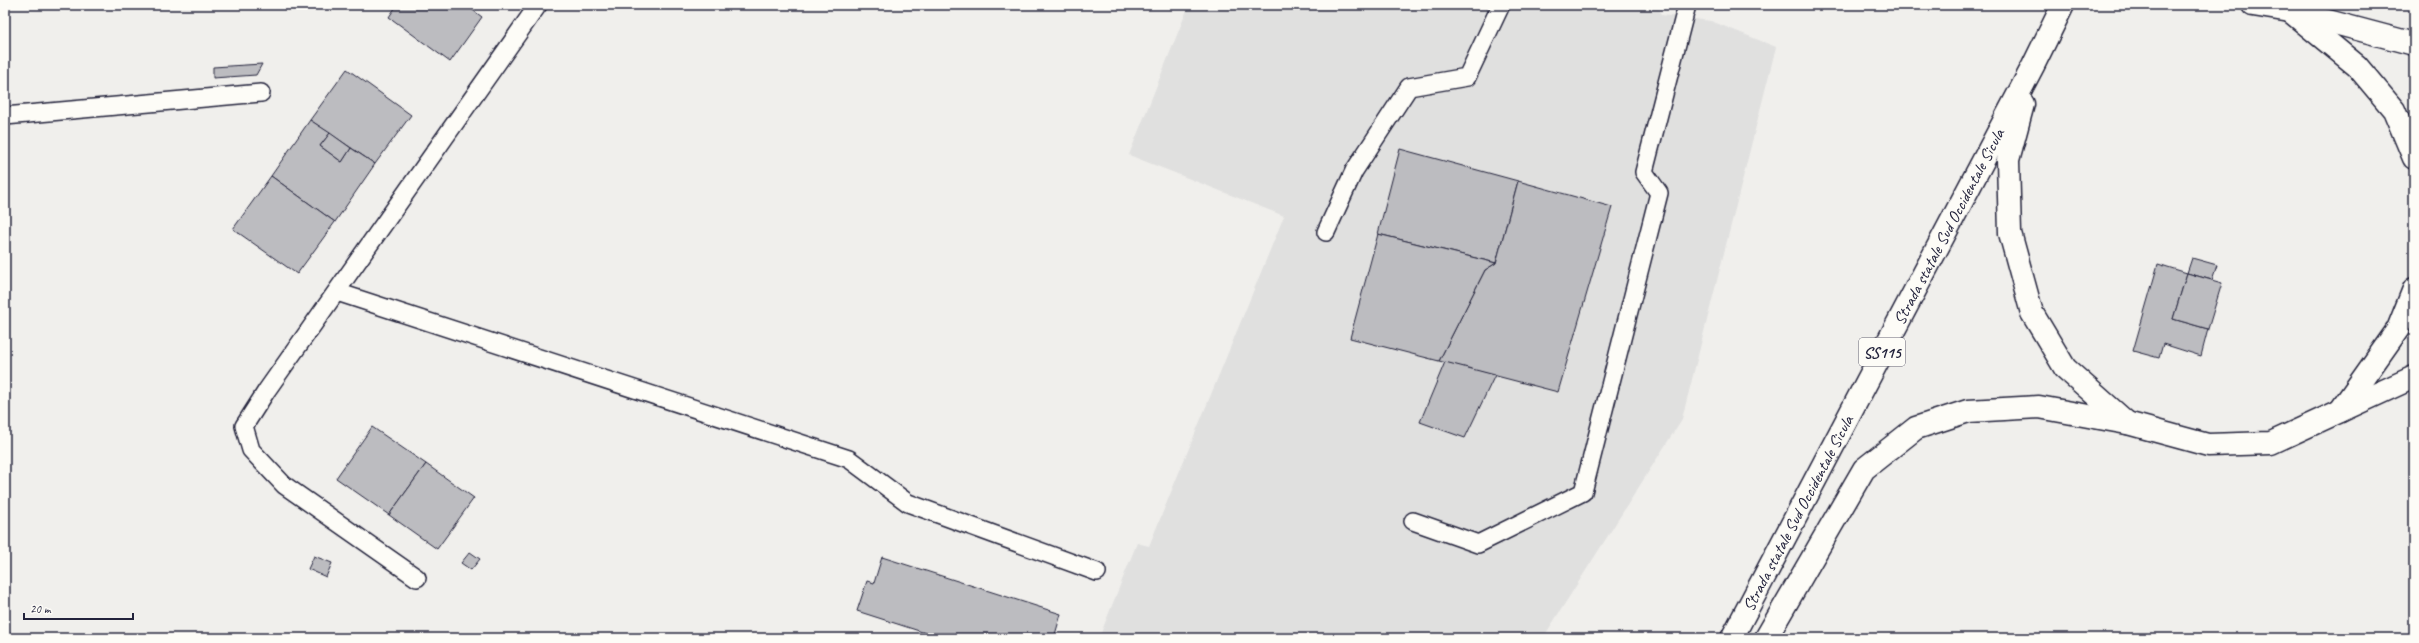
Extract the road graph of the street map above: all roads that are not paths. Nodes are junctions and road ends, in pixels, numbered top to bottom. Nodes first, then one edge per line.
1 (538, 5) edge
2 (1501, 5) edge
3 (1687, 5) edge
4 (2063, 5) edge
5 (2253, 5) edge
6 (2290, 11) junction
7 (2414, 44) edge
8 (2033, 66) junction
9 (261, 94) dead end
10 (5, 116) edge
11 (2414, 158) edge
12 (1326, 232) dead end
13 (2414, 289) edge
14 (336, 292) junction
15 (2414, 377) edge
16 (2339, 412) junction
17 (2127, 423) junction
18 (1413, 521) dead end
19 (1097, 572) dead end
20 (417, 578) dead end
21 (1732, 638) edge
22 (1766, 638) edge

1 - 14 lane
2 - 12 lane
3 - 18 lane
4 - 8 main road, Strada statale Sud Occidentale Sicula
5 - 6 main road
6 - 7 main road
6 - 11 main road
8 - 17 main road
8 - 21 main road, Strada statale Sud Occidentale Sicula / SS115
9 - 10 lane
13 - 16 main road
14 - 19 lane
14 - 20 lane
15 - 16 main road
16 - 17 main road
17 - 22 main road

